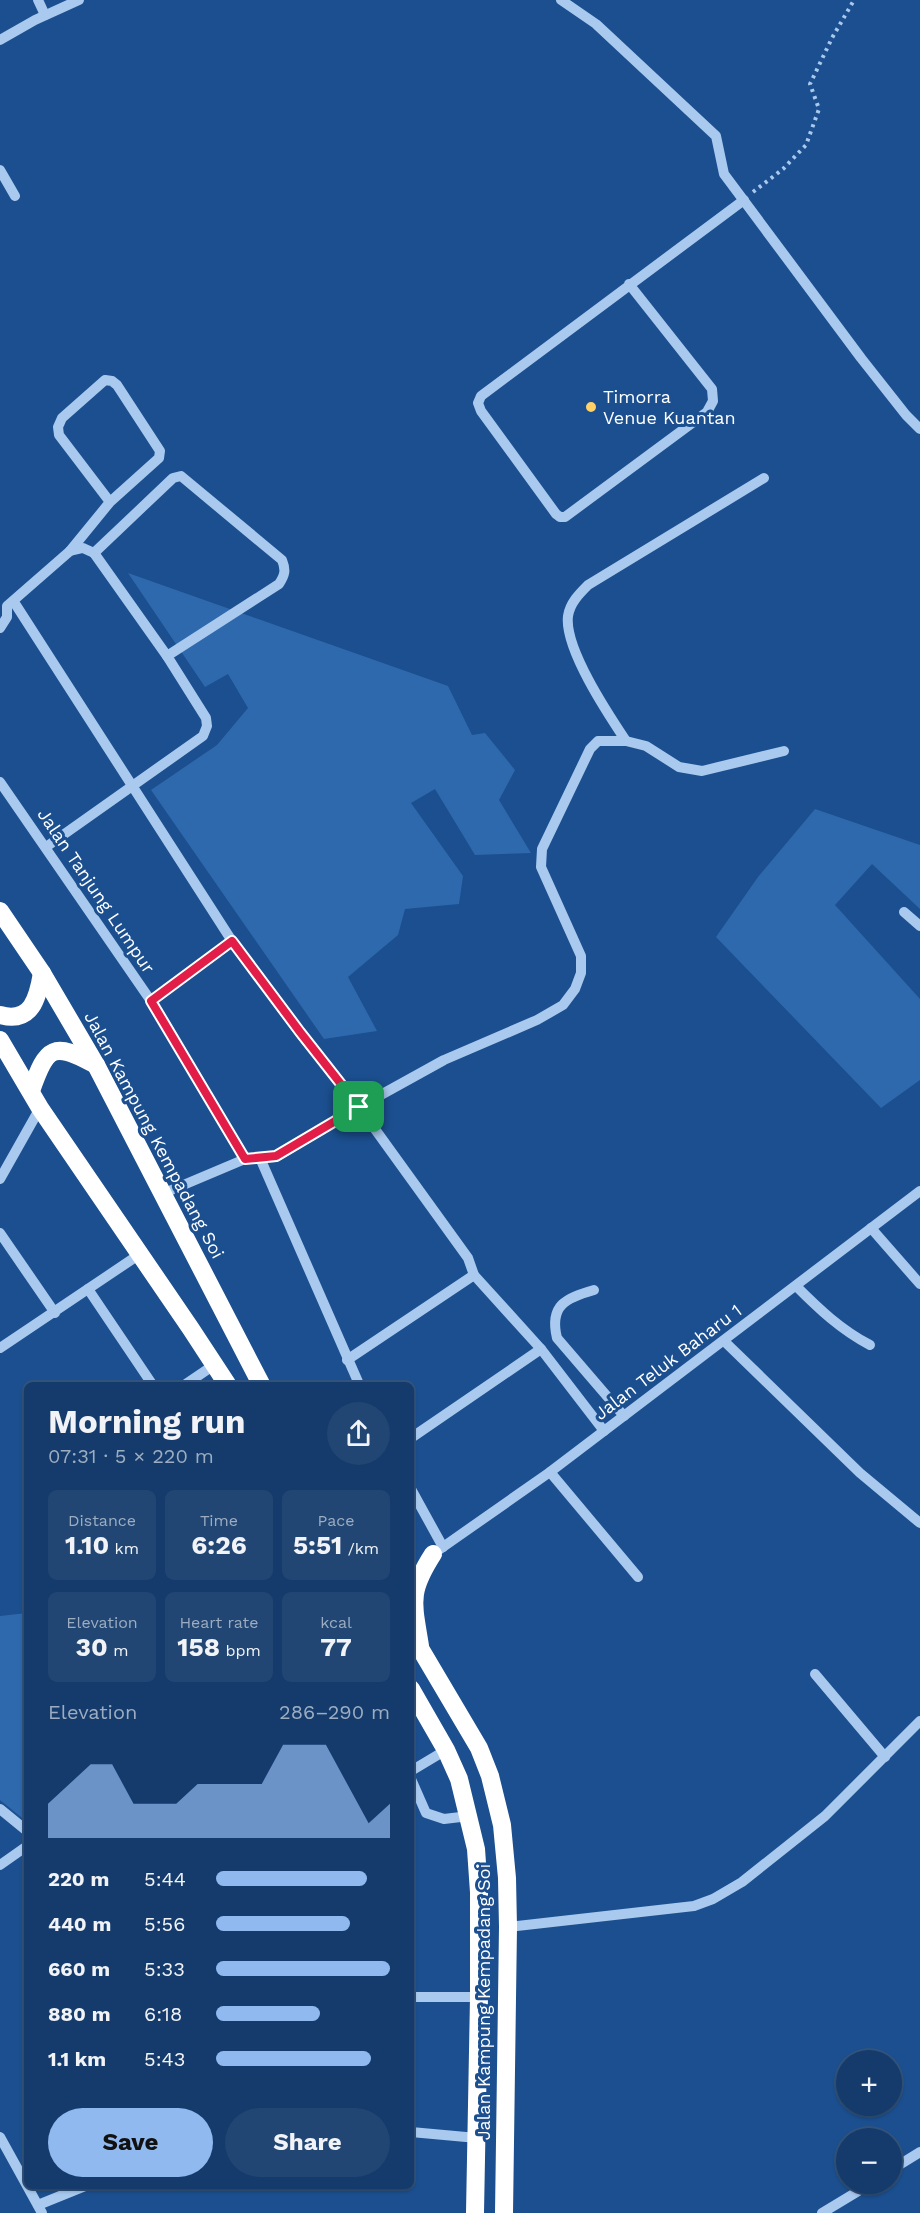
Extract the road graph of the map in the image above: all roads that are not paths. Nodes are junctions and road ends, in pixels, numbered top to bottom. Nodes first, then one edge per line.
1 (38, 0) edge
2 (79, 0) edge
3 (561, 0) edge
4 (45, 15) junction
5 (0, 40) edge
6 (0, 170) edge
7 (15, 196) dead end
8 (744, 200) junction
9 (629, 284) junction
10 (920, 429) edge
11 (764, 478) dead end
12 (110, 502) junction
13 (70, 551) junction
14 (94, 553) junction
15 (7, 606) edge
16 (0, 628) edge
17 (167, 656) junction
18 (626, 741) junction
19 (784, 751) dead end
20 (0, 782) edge
21 (132, 786) junction
22 (46, 847) junction
23 (0, 911) edge
24 (904, 912) dead end
25 (920, 926) edge
26 (232, 941) junction
27 (42, 973) junction
28 (151, 1001) junction
29 (0, 1015) edge
30 (0, 1041) edge
31 (96, 1065) junction
32 (32, 1091) junction
33 (359, 1107) junction
34 (40, 1108) junction
35 (260, 1158) junction
36 (245, 1159) junction
37 (0, 1179) edge
38 (920, 1191) edge
39 (162, 1194) junction
40 (871, 1228) junction
41 (0, 1233) edge
42 (140, 1254) junction
43 (474, 1275) junction
44 (920, 1284) edge
45 (796, 1286) junction
46 (88, 1289) junction
47 (594, 1290) dead end
48 (55, 1313) junction
49 (724, 1341) junction
50 (870, 1345) dead end
51 (0, 1348) edge
52 (541, 1349) junction
53 (348, 1360) junction
54 (214, 1365) junction
55 (151, 1382) edge
56 (189, 1382) edge
57 (226, 1382) edge
58 (260, 1382) edge
59 (358, 1382) edge
60 (624, 1416) junction
61 (604, 1431) junction
62 (414, 1436) edge
63 (550, 1472) junction
64 (414, 1496) edge
65 (920, 1523) edge
66 (438, 1550) junction
67 (414, 1557) edge
68 (638, 1577) dead end
69 (415, 1640) edge
70 (815, 1674) dead end
71 (414, 1694) edge
72 (920, 1721) edge
73 (446, 1750) junction
74 (885, 1757) junction
75 (414, 1769) edge
76 (414, 1786) edge
77 (0, 1809) edge
78 (470, 1816) junction
79 (24, 1829) edge
80 (24, 1848) edge
81 (0, 1865) edge
82 (508, 1927) junction
83 (414, 1997) edge
84 (479, 1997) junction
85 (414, 2132) edge
86 (0, 2137) edge
87 (477, 2138) junction
88 (920, 2152) edge
89 (902, 2163) edge
90 (24, 2180) edge
91 (29, 2189) edge
92 (79, 2189) edge
93 (853, 2194) edge
94 (40, 2209) edge
95 (475, 2213) edge
96 (504, 2213) edge
97 (822, 2213) edge

1 - 4 street
2 - 4 street
3 - 8 street
4 - 5 street
6 - 7 street
8 - 9 street
8 - 10 street
9 - 9 street
11 - 18 street
12 - 12 street
12 - 13 street
13 - 14 street
13 - 15 street
14 - 17 street
14 - 17 street
15 - 16 street
15 - 21 street
17 - 21 street
18 - 19 street
18 - 33 street
20 - 22 street, Jalan Tanjung Lumpur
21 - 22 street
21 - 26 street
22 - 28 street, Jalan Tanjung Lumpur
23 - 27 highway, Jalan Kampung Kempadang Soi
24 - 25 street
26 - 28 street
26 - 33 street
27 - 29 highway
27 - 31 highway, Jalan Kampung Kempadang Soi
28 - 36 street, Jalan Tanjung Lumpur
30 - 32 highway
31 - 32 highway
31 - 39 highway, Jalan Kampung Kempadang Soi
32 - 34 highway
33 - 35 street
33 - 43 street
34 - 37 street
34 - 42 highway
35 - 36 street
35 - 53 street
36 - 39 street
38 - 40 street, Jalan Teluk Baharu 1
39 - 58 highway, Jalan Kampung Kempadang Soi
40 - 44 street
40 - 45 street, Jalan Teluk Baharu 1
41 - 48 street
42 - 46 street
42 - 54 highway
43 - 52 street
43 - 53 street
45 - 49 street, Jalan Teluk Baharu 1
45 - 50 street
46 - 48 street
46 - 55 street
47 - 60 street
48 - 51 street
49 - 60 street, Jalan Teluk Baharu 1
49 - 65 street
52 - 61 street
52 - 62 street
53 - 59 street
54 - 56 street
54 - 57 highway
60 - 61 street, Jalan Teluk Baharu 1
61 - 63 street, Jalan Teluk Baharu 1
63 - 66 street, Jalan Teluk Baharu 1
63 - 68 street
64 - 66 street
66 - 67 highway
66 - 69 highway
69 - 82 highway, Jalan Kampung Kempadang Soi
70 - 74 street
71 - 73 highway, Jalan Kampung Kempadang Soi
72 - 74 street
73 - 75 street
73 - 78 highway, Jalan Kampung Kempadang Soi
74 - 82 street
76 - 78 street
77 - 79 street
78 - 84 highway, Jalan Kampung Kempadang Soi
80 - 81 street
82 - 96 highway, Jalan Kampung Kempadang Soi
83 - 84 street
84 - 87 highway, Jalan Kampung Kempadang Soi
85 - 87 street
86 - 90 street
87 - 95 highway, Jalan Kampung Kempadang Soi
88 - 89 street
91 - 94 street
92 - 94 street
93 - 97 street

